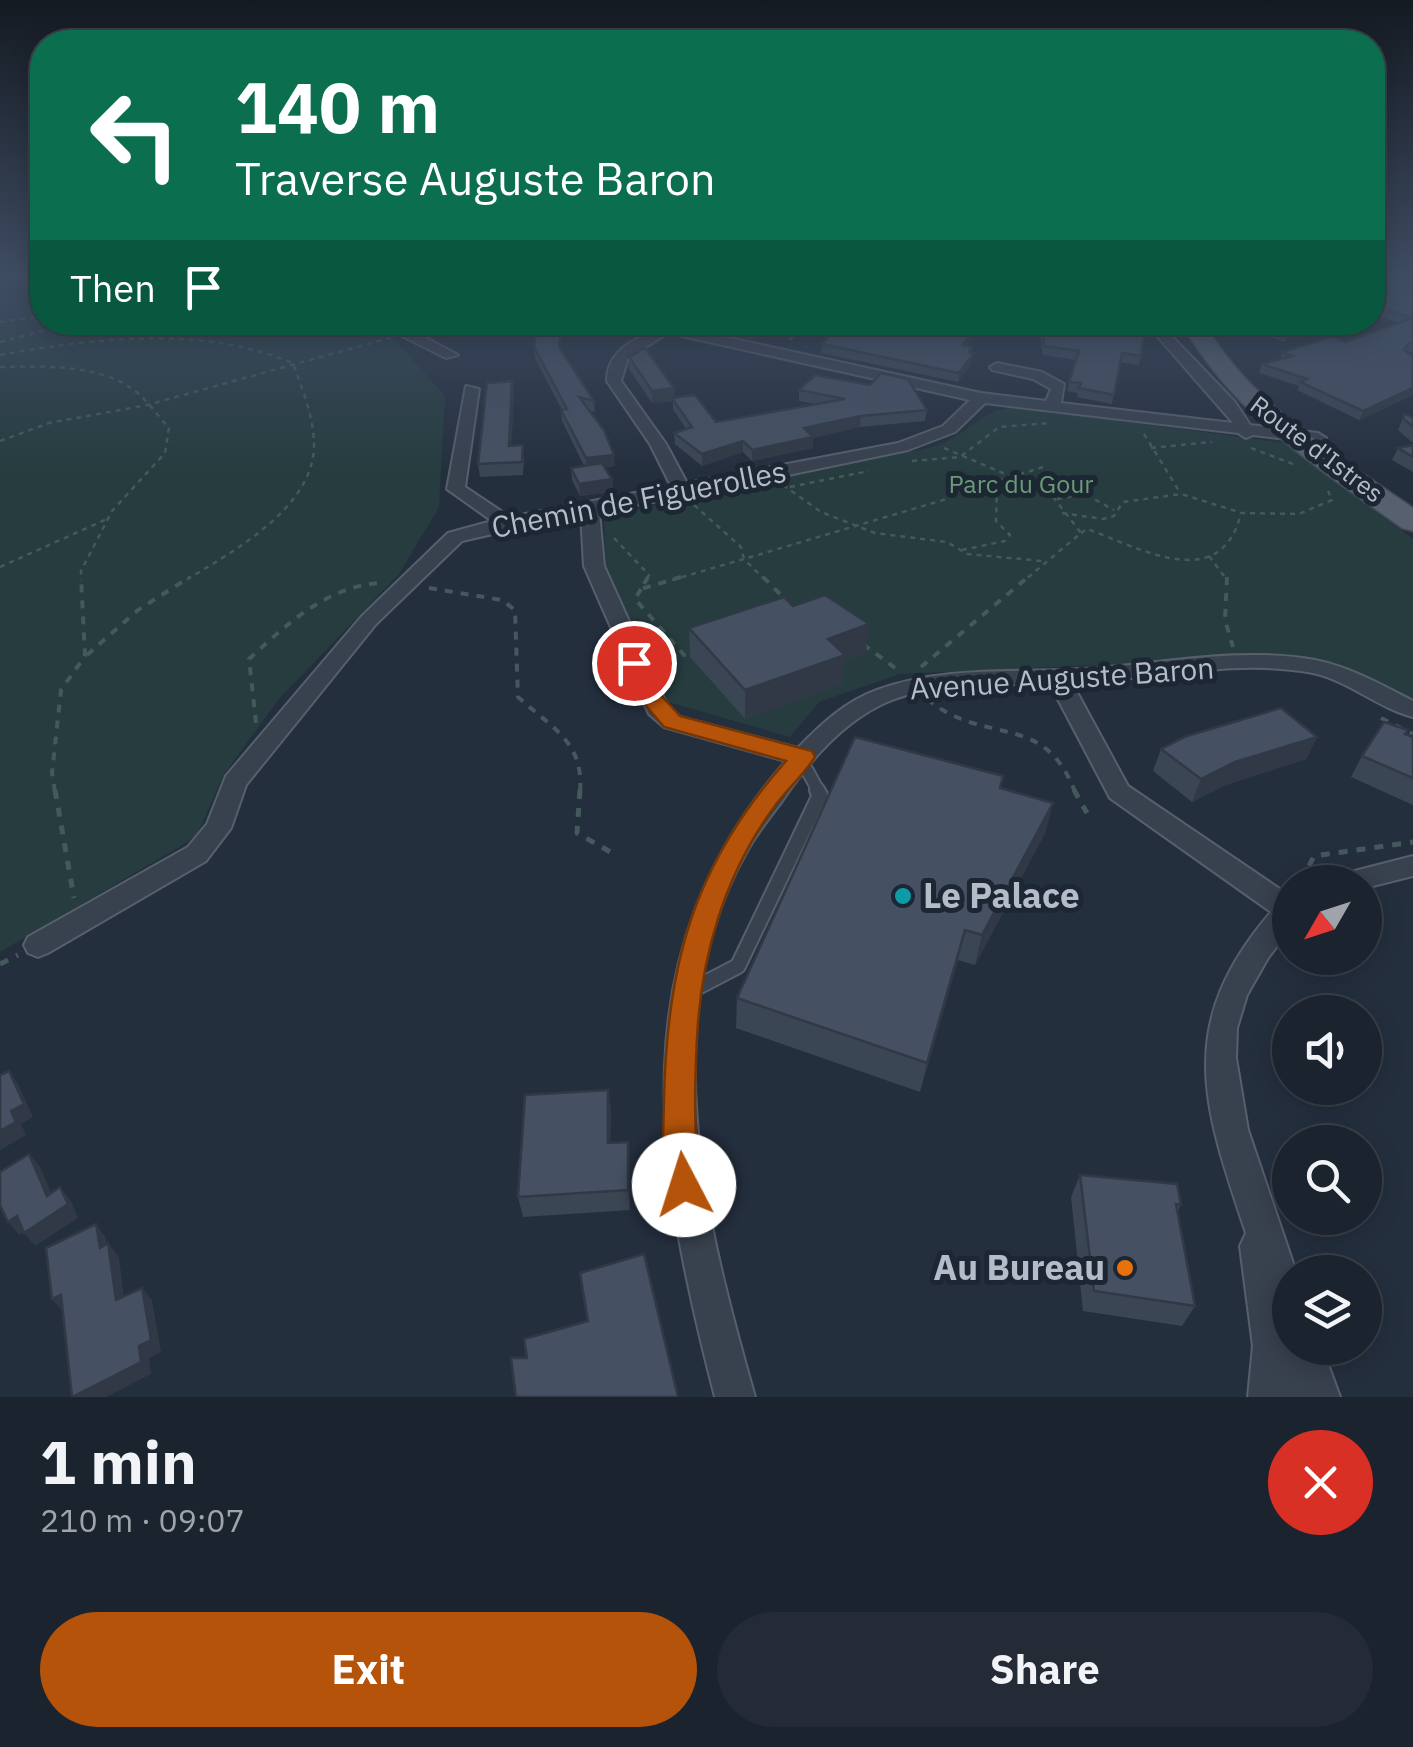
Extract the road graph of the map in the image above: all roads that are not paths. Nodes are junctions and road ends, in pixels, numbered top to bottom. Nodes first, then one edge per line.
1 (426, 342) edge
2 (643, 342) edge
3 (726, 342) edge
4 (1163, 342) edge
5 (1205, 342) edge
6 (1220, 342) edge
7 (451, 356) dead end
8 (997, 366) dead end
9 (471, 389) dead end
10 (981, 398) junction
11 (1052, 405) junction
12 (1244, 439) junction
13 (1305, 447) junction
14 (681, 493) junction
15 (1413, 507) edge
16 (590, 509) junction
17 (1413, 522) edge
18 (507, 523) junction
19 (1057, 677) junction
20 (1413, 710) edge
21 (799, 761) junction
22 (1413, 866) edge
23 (1382, 874) edge
24 (1272, 898) edge
25 (1272, 932) edge
26 (38, 946) dead end
27 (686, 993) junction
28 (1249, 1183) junction
29 (1272, 1255) edge
30 (1308, 1365) edge
31 (735, 1397) edge
32 (1268, 1397) edge
33 (1299, 1397) edge
34 (1320, 1397) edge

1 - 7 street
2 - 14 street
3 - 10 street
4 - 12 street
5 - 13 main road, Route d'Istres
6 - 13 main road, Route d'Istres
8 - 11 street
9 - 18 street
10 - 11 street
10 - 14 street, Chemin de Figuerolles
11 - 12 street
12 - 13 street
13 - 15 main road, Route d'Istres
13 - 17 main road, Route d'Istres
14 - 16 street, Chemin de Figuerolles
16 - 18 street, Chemin de Figuerolles
16 - 21 street
18 - 26 street, Chemin de Figuerolles
19 - 20 street, Avenue Auguste Baron
19 - 21 street, Avenue Auguste Baron
19 - 24 street
21 - 27 street, Avenue Auguste Baron
21 - 27 lane
22 - 23 street
25 - 28 street
27 - 31 street, Avenue Auguste Baron
28 - 29 street
28 - 32 street
30 - 34 street
32 - 33 street

